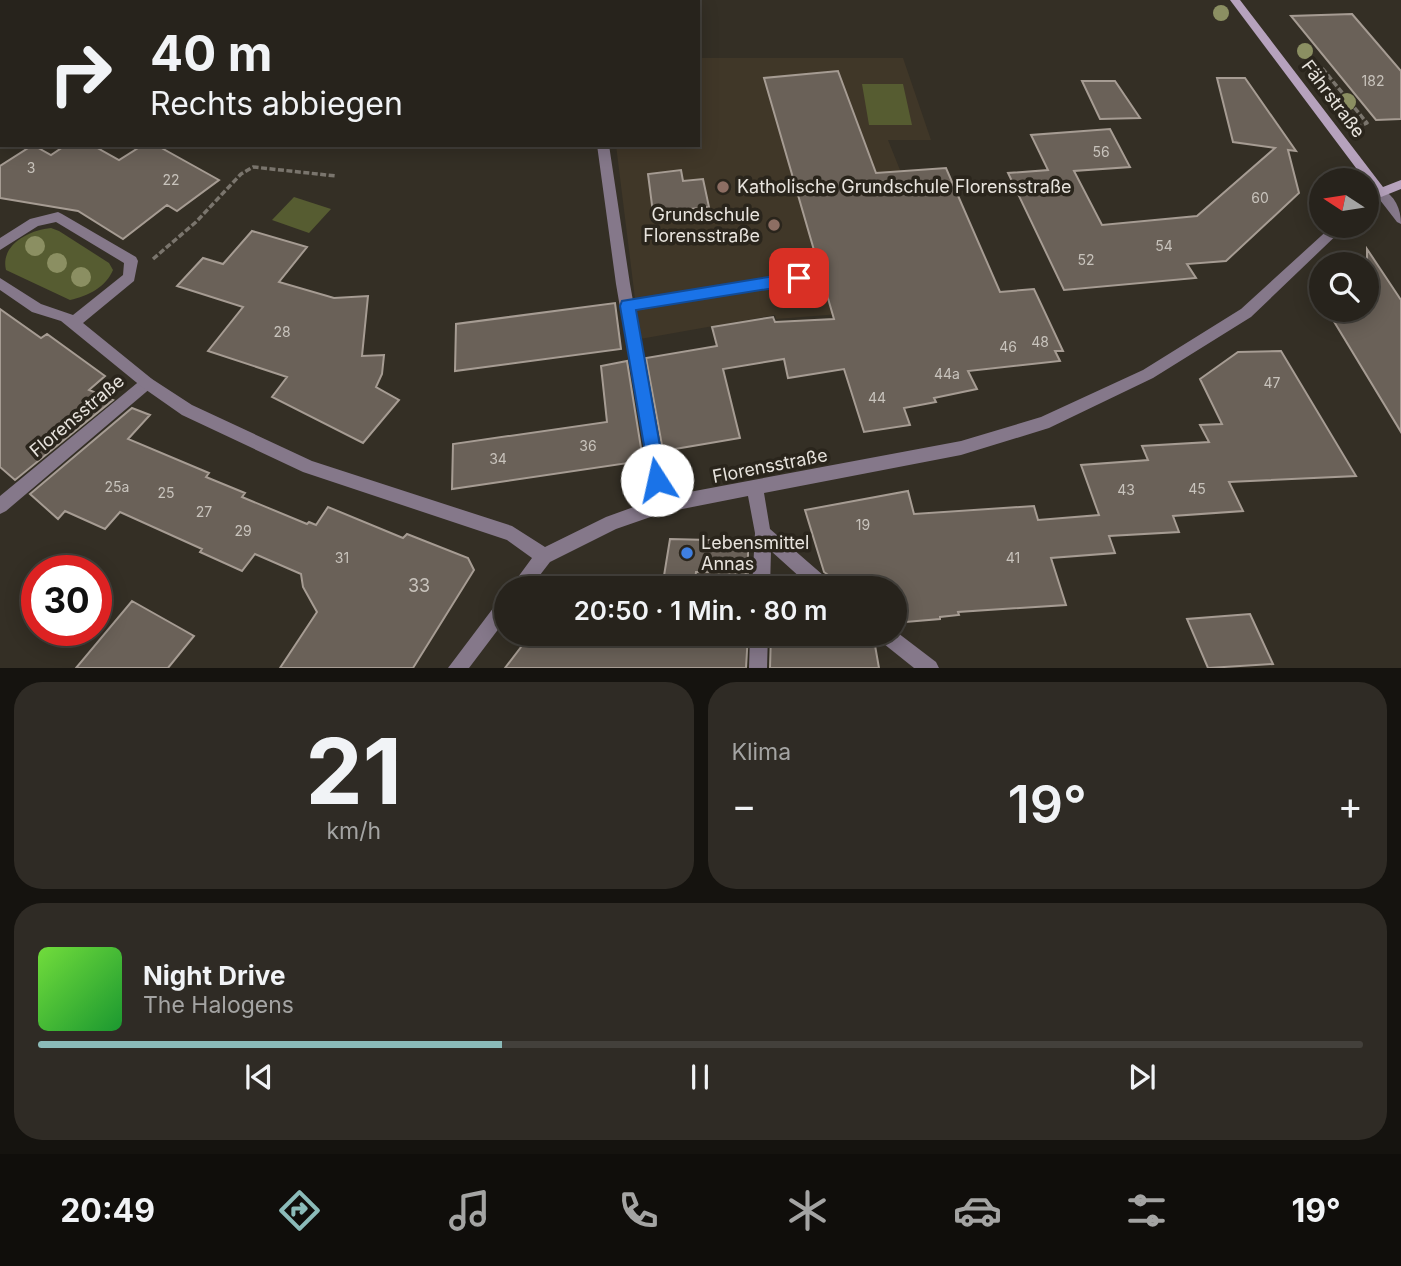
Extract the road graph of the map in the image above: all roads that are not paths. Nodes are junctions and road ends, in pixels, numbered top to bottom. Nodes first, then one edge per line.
1 (1236, 0) edge
2 (603, 147) edge
3 (1401, 184) edge
4 (1381, 192) junction
5 (1401, 219) edge
6 (1327, 238) edge
7 (0, 245) edge
8 (799, 278) dead end
9 (0, 283) edge
10 (627, 306) junction
11 (74, 322) junction
12 (147, 383) junction
13 (755, 489) junction
14 (662, 505) junction
15 (0, 506) edge
16 (762, 533) junction
17 (544, 556) junction
18 (528, 576) edge
19 (761, 576) edge
20 (811, 576) edge
21 (494, 620) edge
22 (759, 646) edge
23 (901, 646) edge
24 (457, 667) edge
25 (758, 667) edge
26 (930, 667) edge

1 - 4 street, Fährstraße
2 - 10 street
3 - 4 street
4 - 5 street, Fährstraße
6 - 13 street, Florensstraße
7 - 11 street
8 - 10 street
9 - 11 street, Florensstraße
10 - 14 street
11 - 12 street, Florensstraße
12 - 15 street, Florensstraße
12 - 17 street, Florensstraße
13 - 14 street, Florensstraße
13 - 16 street
14 - 17 street, Florensstraße
16 - 19 street
16 - 20 street
17 - 18 street
21 - 24 street
22 - 25 street
23 - 26 street

